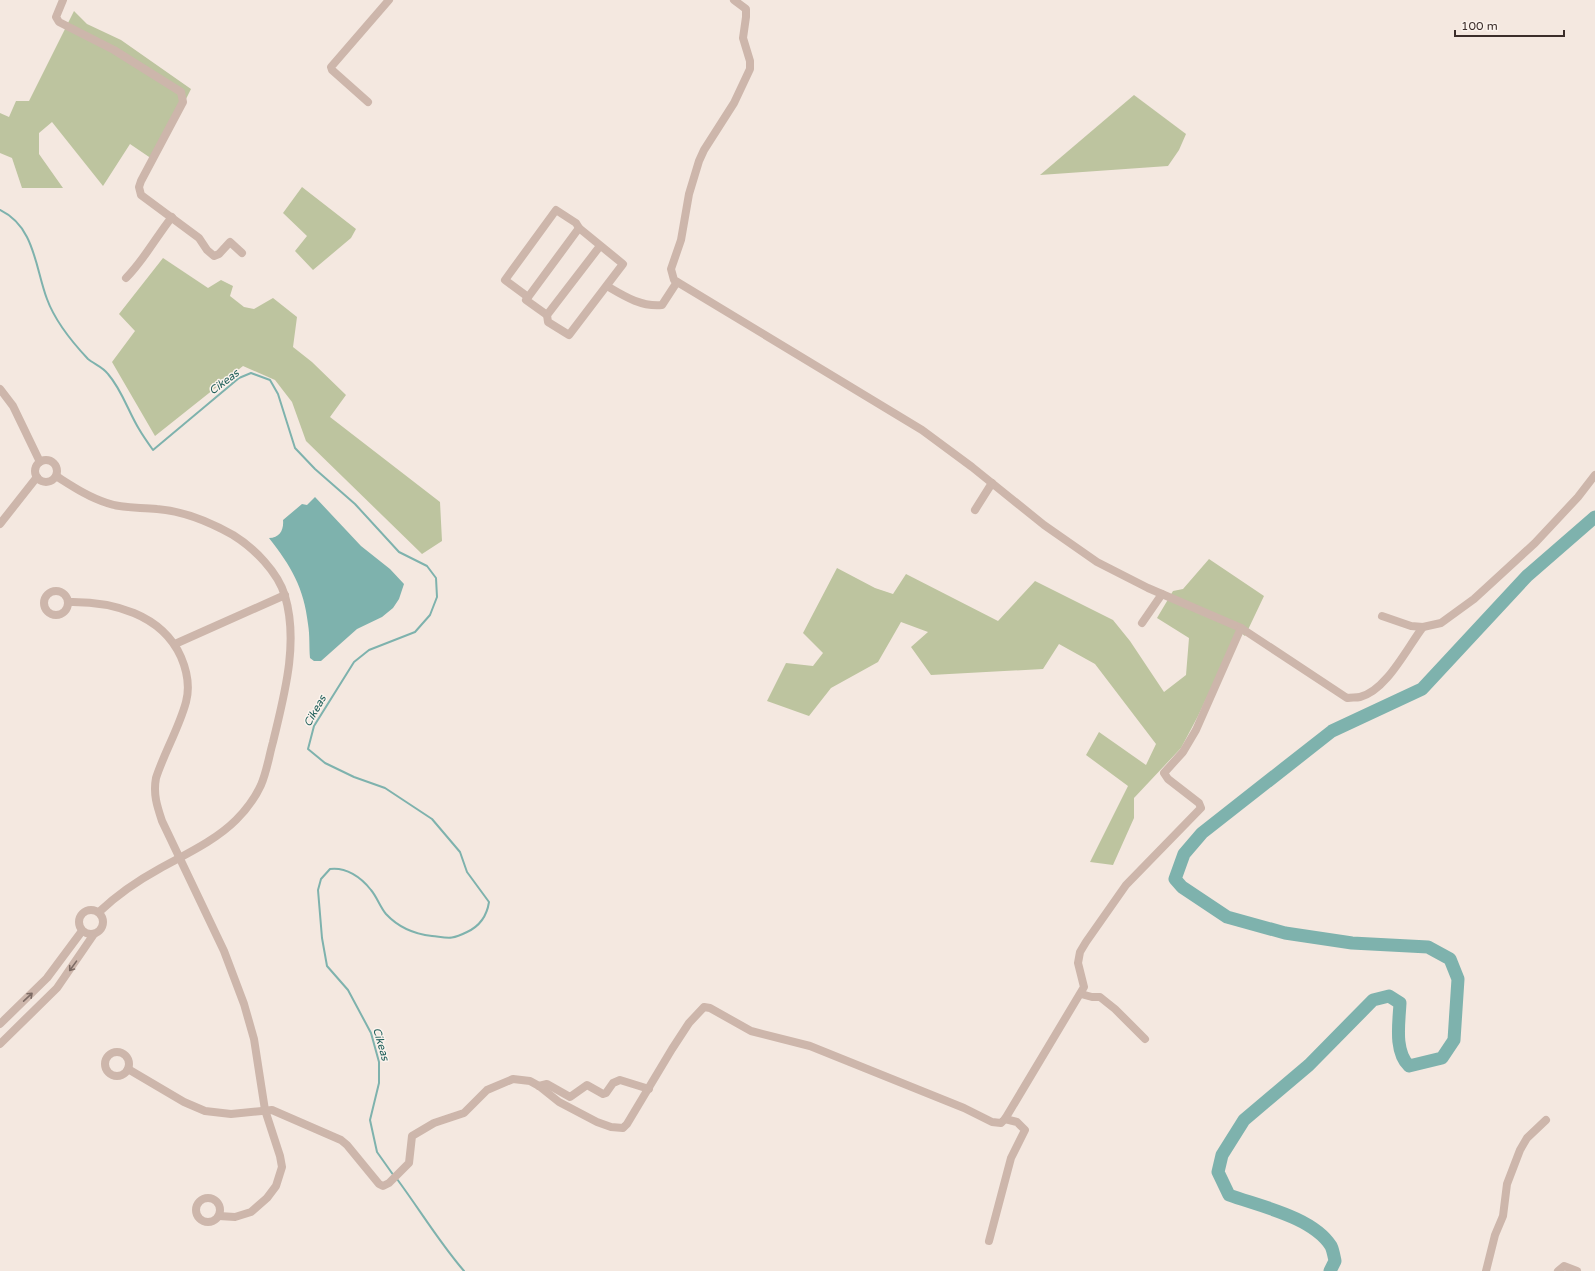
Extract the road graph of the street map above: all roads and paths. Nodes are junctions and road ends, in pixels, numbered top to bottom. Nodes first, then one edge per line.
1 (63, 0) edge
2 (389, 0) edge
3 (734, 0) edge
4 (368, 102) dead end
5 (172, 217) junction
6 (579, 228) junction
7 (600, 246) junction
8 (242, 253) dead end
9 (126, 278) dead end
10 (677, 282) junction
11 (607, 286) junction
12 (528, 296) junction
13 (547, 315) junction
14 (0, 389) edge
15 (40, 462) junction
16 (1595, 475) edge
17 (56, 476) junction
18 (37, 477) junction
19 (992, 483) junction
20 (975, 510) dead end
21 (0, 524) edge
22 (1162, 594) junction
23 (285, 595) junction
24 (68, 602) dead end
25 (1382, 616) dead end
26 (1142, 623) dead end
27 (1423, 627) junction
28 (1241, 628) junction
29 (175, 644) junction
30 (179, 858) junction
31 (99, 912) junction
32 (82, 930) junction
33 (94, 934) junction
34 (1081, 994) junction
35 (0, 1024) edge
36 (1145, 1039) dead end
37 (0, 1044) edge
38 (128, 1069) dead end
39 (539, 1086) junction
40 (649, 1089) junction
41 (265, 1110) junction
42 (1005, 1119) junction
43 (1546, 1120) dead end
44 (219, 1216) dead end
45 (989, 1241) dead end
46 (1486, 1271) edge
47 (1558, 1271) edge
48 (1577, 1271) edge

1 - 5 street
2 - 4 street
3 - 10 street
5 - 8 street
5 - 9 street
6 - 7 street
6 - 12 street
6 - 12 street
7 - 11 street
7 - 13 street
10 - 11 street
10 - 19 street
11 - 13 street
12 - 13 street
14 - 15 street
15 - 17 street
15 - 18 street
16 - 27 street
17 - 18 street
17 - 23 street
18 - 21 street
19 - 20 street
19 - 22 street
22 - 26 street
22 - 28 street
23 - 29 street
23 - 30 street
24 - 29 street
25 - 27 street
27 - 28 street
28 - 34 street
29 - 30 street
30 - 31 street
30 - 41 street
31 - 32 street
31 - 33 street
32 - 33 street
35 -> 32 street
33 -> 37 street
34 - 36 street
34 - 42 street
38 - 41 street
39 - 40 street
39 - 40 street
39 - 41 street
40 - 42 street
41 - 44 street
42 - 45 street
43 - 46 street
47 - 48 street

